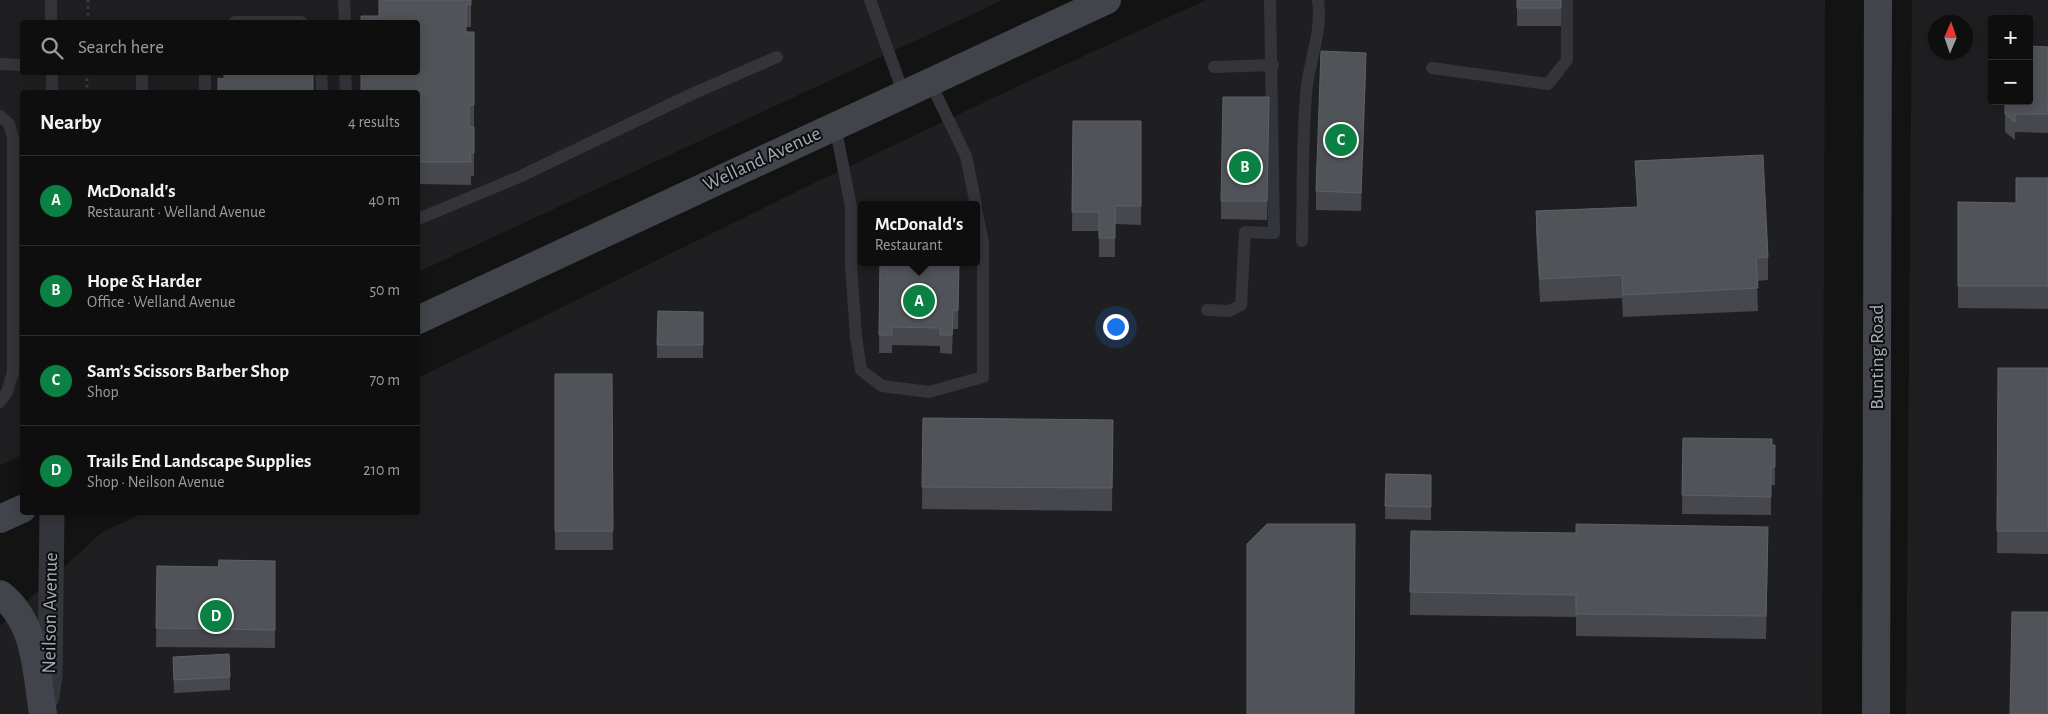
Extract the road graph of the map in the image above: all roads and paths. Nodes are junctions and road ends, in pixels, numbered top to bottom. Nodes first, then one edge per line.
1 (51, 0) edge
2 (88, 0) edge
3 (344, 0) edge
4 (870, 0) edge
5 (1107, 0) edge
6 (1270, 0) edge
7 (1318, 0) edge
8 (1567, 0) edge
9 (1878, 0) edge
10 (51, 20) edge
11 (88, 20) edge
12 (345, 20) edge
13 (777, 57) dead end
14 (0, 64) edge
15 (1273, 64) junction
16 (20, 65) edge
17 (1214, 67) dead end
18 (1432, 68) dead end
19 (52, 75) edge
20 (87, 75) edge
21 (142, 75) edge
22 (205, 75) edge
23 (321, 75) edge
24 (345, 75) edge
25 (930, 82) junction
26 (52, 90) edge
27 (87, 90) edge
28 (142, 90) edge
29 (205, 90) edge
30 (322, 90) edge
31 (346, 90) edge
32 (904, 95) junction
33 (0, 116) edge
34 (835, 125) junction
35 (975, 201) edge
36 (420, 217) edge
37 (980, 228) edge
38 (1302, 240) dead end
39 (1207, 310) dead end
40 (420, 319) edge
41 (0, 402) edge
42 (20, 510) edge
43 (52, 515) edge
44 (0, 520) edge
45 (0, 594) edge
46 (44, 714) edge
47 (1876, 714) edge

1 - 10 lane
2 - 11 path
3 - 12 lane
4 - 32 lane
5 - 25 main road, Welland Avenue
6 - 15 lane
7 - 38 lane
8 - 18 lane
9 - 47 main road, Bunting Road
13 - 36 lane
14 - 16 lane
15 - 17 lane
15 - 39 lane
19 - 26 lane
20 - 27 path
21 - 28 lane
22 - 29 lane
23 - 30 lane
24 - 31 lane
25 - 32 main road, Welland Avenue
25 - 35 lane
32 - 34 main road, Welland Avenue
33 - 41 lane
34 - 37 lane
34 - 40 main road, Welland Avenue
42 - 44 main road
43 - 46 street, Neilson Avenue
45 - 46 main road

